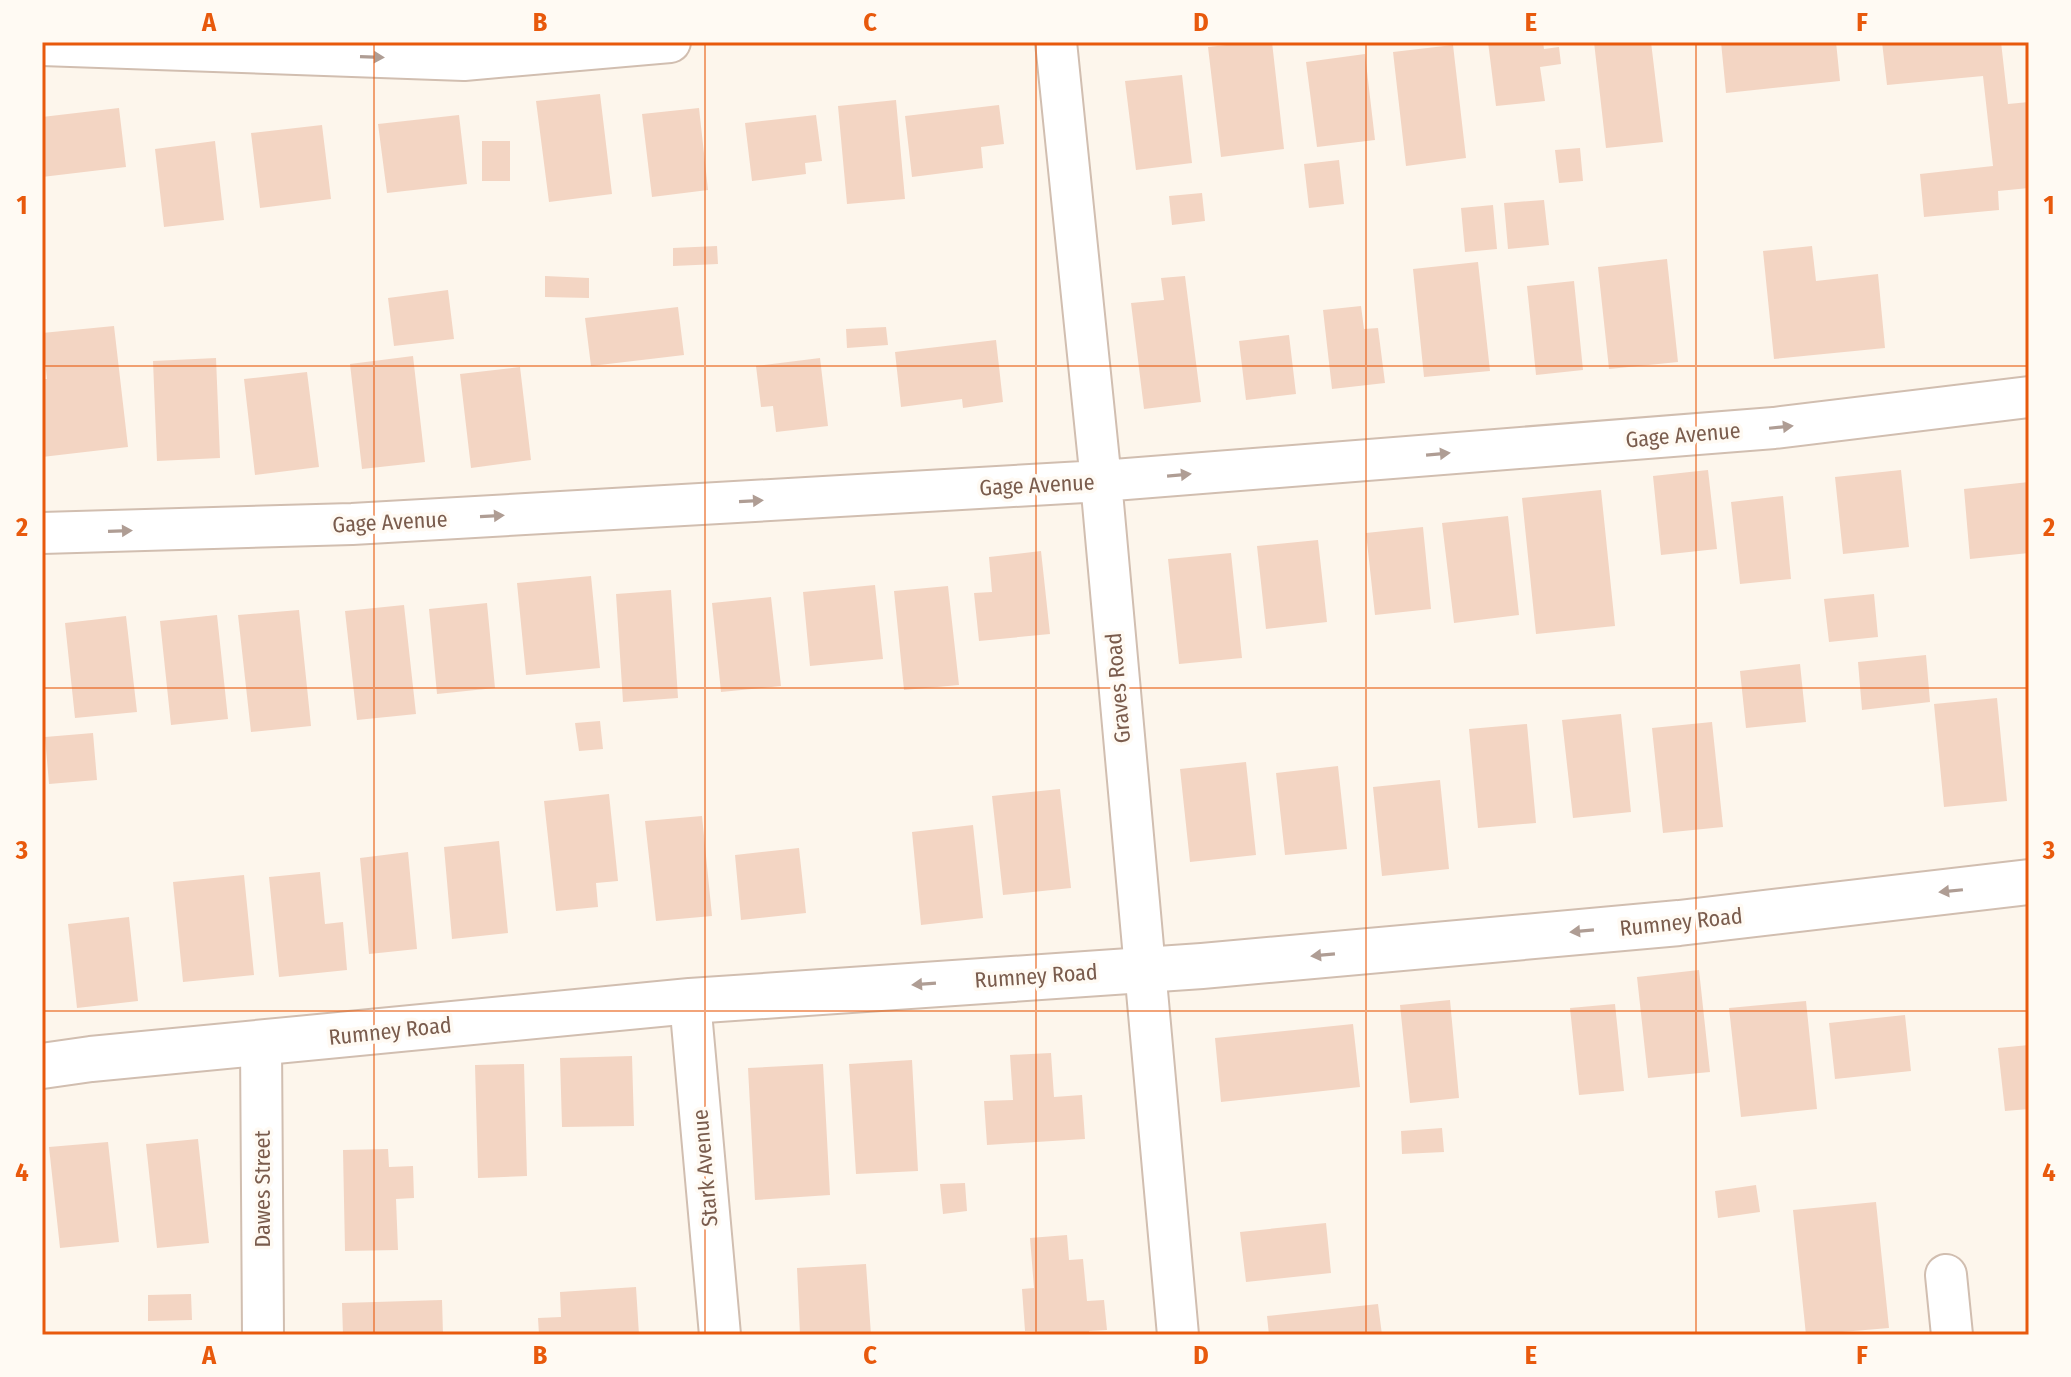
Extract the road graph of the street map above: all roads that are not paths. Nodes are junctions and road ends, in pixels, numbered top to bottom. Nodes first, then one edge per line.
1 (670, 42) edge
2 (1056, 42) edge
3 (42, 45) edge
4 (2029, 397) edge
5 (1101, 481) junction
6 (42, 533) edge
7 (2029, 882) edge
8 (1144, 968) junction
9 (690, 1001) junction
10 (261, 1044) junction
11 (42, 1066) edge
12 (1946, 1275) dead end
13 (263, 1335) edge
14 (720, 1335) edge
15 (1178, 1335) edge
16 (1952, 1335) edge

3 -> 1 street
2 - 5 street, Graves Road
5 -> 4 street, Gage Avenue
6 -> 5 street, Gage Avenue
5 - 8 street, Graves Road
7 -> 8 street, Rumney Road
8 -> 9 street, Rumney Road
8 - 15 street, Graves Road
9 - 10 street, Rumney Road
9 - 14 street, Stark Avenue
10 - 11 street, Rumney Road
10 - 13 street, Dawes Street
12 - 16 street

